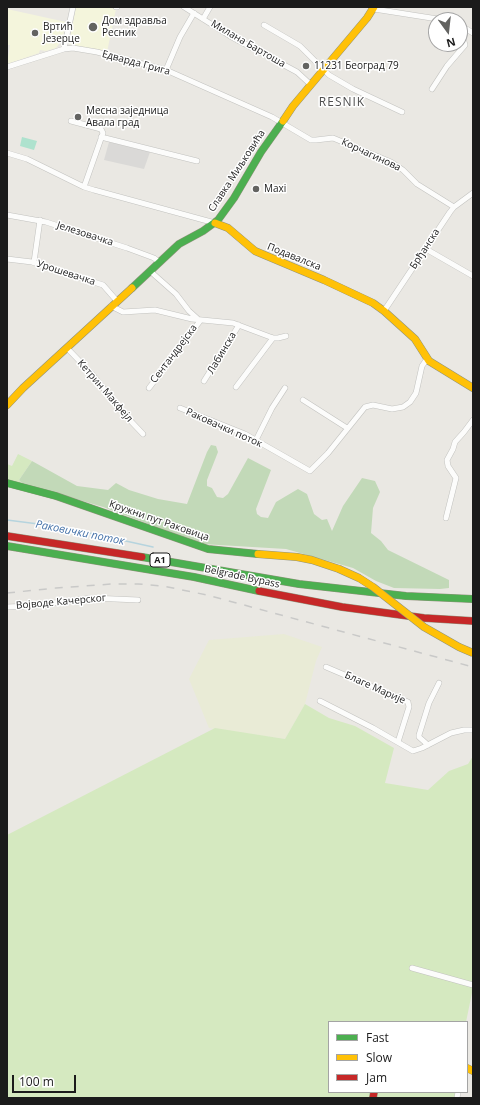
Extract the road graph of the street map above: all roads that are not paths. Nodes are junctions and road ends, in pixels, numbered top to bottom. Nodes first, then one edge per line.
1 (73, 7) edge
2 (184, 7) edge
3 (210, 7) edge
4 (374, 8) edge
5 (194, 13) junction
6 (428, 17) edge
7 (203, 19) junction
8 (264, 25) dead end
9 (64, 49) junction
10 (458, 52) edge
11 (7, 67) edge
12 (322, 69) junction
13 (166, 70) junction
14 (310, 84) junction
15 (432, 89) dead end
16 (402, 112) dead end
17 (70, 121) dead end
18 (281, 122) junction
19 (101, 138) junction
20 (7, 153) edge
21 (197, 161) dead end
22 (84, 186) junction
23 (473, 193) edge
24 (470, 197) edge
25 (454, 207) junction
26 (7, 216) edge
27 (40, 220) junction
28 (215, 223) junction
29 (426, 249) junction
30 (7, 259) edge
31 (34, 262) junction
32 (159, 262) junction
33 (150, 271) junction
34 (473, 276) edge
35 (117, 301) junction
36 (111, 306) junction
37 (384, 311) junction
38 (200, 321) junction
39 (239, 325) junction
40 (286, 336) dead end
41 (273, 338) junction
42 (67, 348) junction
43 (427, 359) junction
44 (204, 381) dead end
45 (236, 387) dead end
46 (149, 388) dead end
47 (285, 388) dead end
48 (473, 388) edge
49 (303, 400) dead end
50 (7, 406) edge
51 (180, 408) dead end
52 (473, 420) edge
53 (347, 428) junction
54 (143, 434) dead end
55 (256, 440) junction
56 (7, 483) edge
57 (446, 518) dead end
58 (7, 536) edge
59 (7, 546) edge
60 (473, 599) edge
61 (138, 600) dead end
62 (7, 607) edge
63 (473, 621) edge
64 (473, 653) edge
65 (326, 667) dead end
66 (439, 683) dead end
67 (320, 701) dead end
68 (473, 730) edge
69 (398, 742) junction
70 (428, 744) junction
71 (412, 968) dead end
72 (473, 985) edge

1 - 9 street
2 - 5 street, Милана Бартоша
3 - 7 street
4 - 6 street
4 - 12 main road, Славка Миљковића
5 - 7 street, Милана Бартоша
5 - 13 street
7 - 14 street, Милана Бартоша
8 - 12 street
9 - 11 street, Едварда Грига
9 - 13 street, Едварда Грига
10 - 15 street
12 - 14 main road, Славка Миљковића
12 - 16 street
13 - 18 street, Едварда Грига
14 - 18 main road, Славка Миљковића
17 - 19 street
18 - 25 street, Корчагинова
18 - 28 main road, Славка Миљковића
19 - 21 street
19 - 22 street
20 - 22 street, Подавалска
22 - 28 street, Подавалска
23 - 24 street, Брђанска
24 - 25 street, Брђанска
25 - 29 street, Брђанска
26 - 27 street, Јелезовачка
27 - 31 street
27 - 32 street, Јелезовачка
28 - 32 main road, Славка Миљковића
28 - 37 main road, Подавалска
29 - 34 street
29 - 37 street, Брђанска
30 - 31 street, Урошевачка
31 - 35 street, Урошевачка
32 - 33 main road, Славка Миљковића
33 - 35 main road, Славка Миљковића
33 - 38 street
35 - 36 main road, Славка Миљковића
36 - 38 street
36 - 42 main road, Славка Миљковића
37 - 43 main road, Подавалска
38 - 39 street
38 - 46 street, Сентандрејска
39 - 41 street
39 - 44 street, Лабинска
40 - 41 street
41 - 45 street
42 - 50 main road, Славка Миљковића
42 - 54 street, Кетрин Макфејл
43 - 48 main road, Подавалска
43 - 53 street
47 - 55 street
49 - 53 street
51 - 55 street, Раковачки поток
52 - 57 street
53 - 55 street, Раковачки поток
56 - 64 main road, Кружни пут Раковица, bridge
58 - 60 main road, Belgrade Bypass / A1
59 - 63 main road, Belgrade Bypass / A1
61 - 62 street, Војводе Качерског
65 - 69 street, Благе Марије
66 - 70 street
67 - 69 street
68 - 70 street
69 - 70 street
71 - 72 street

